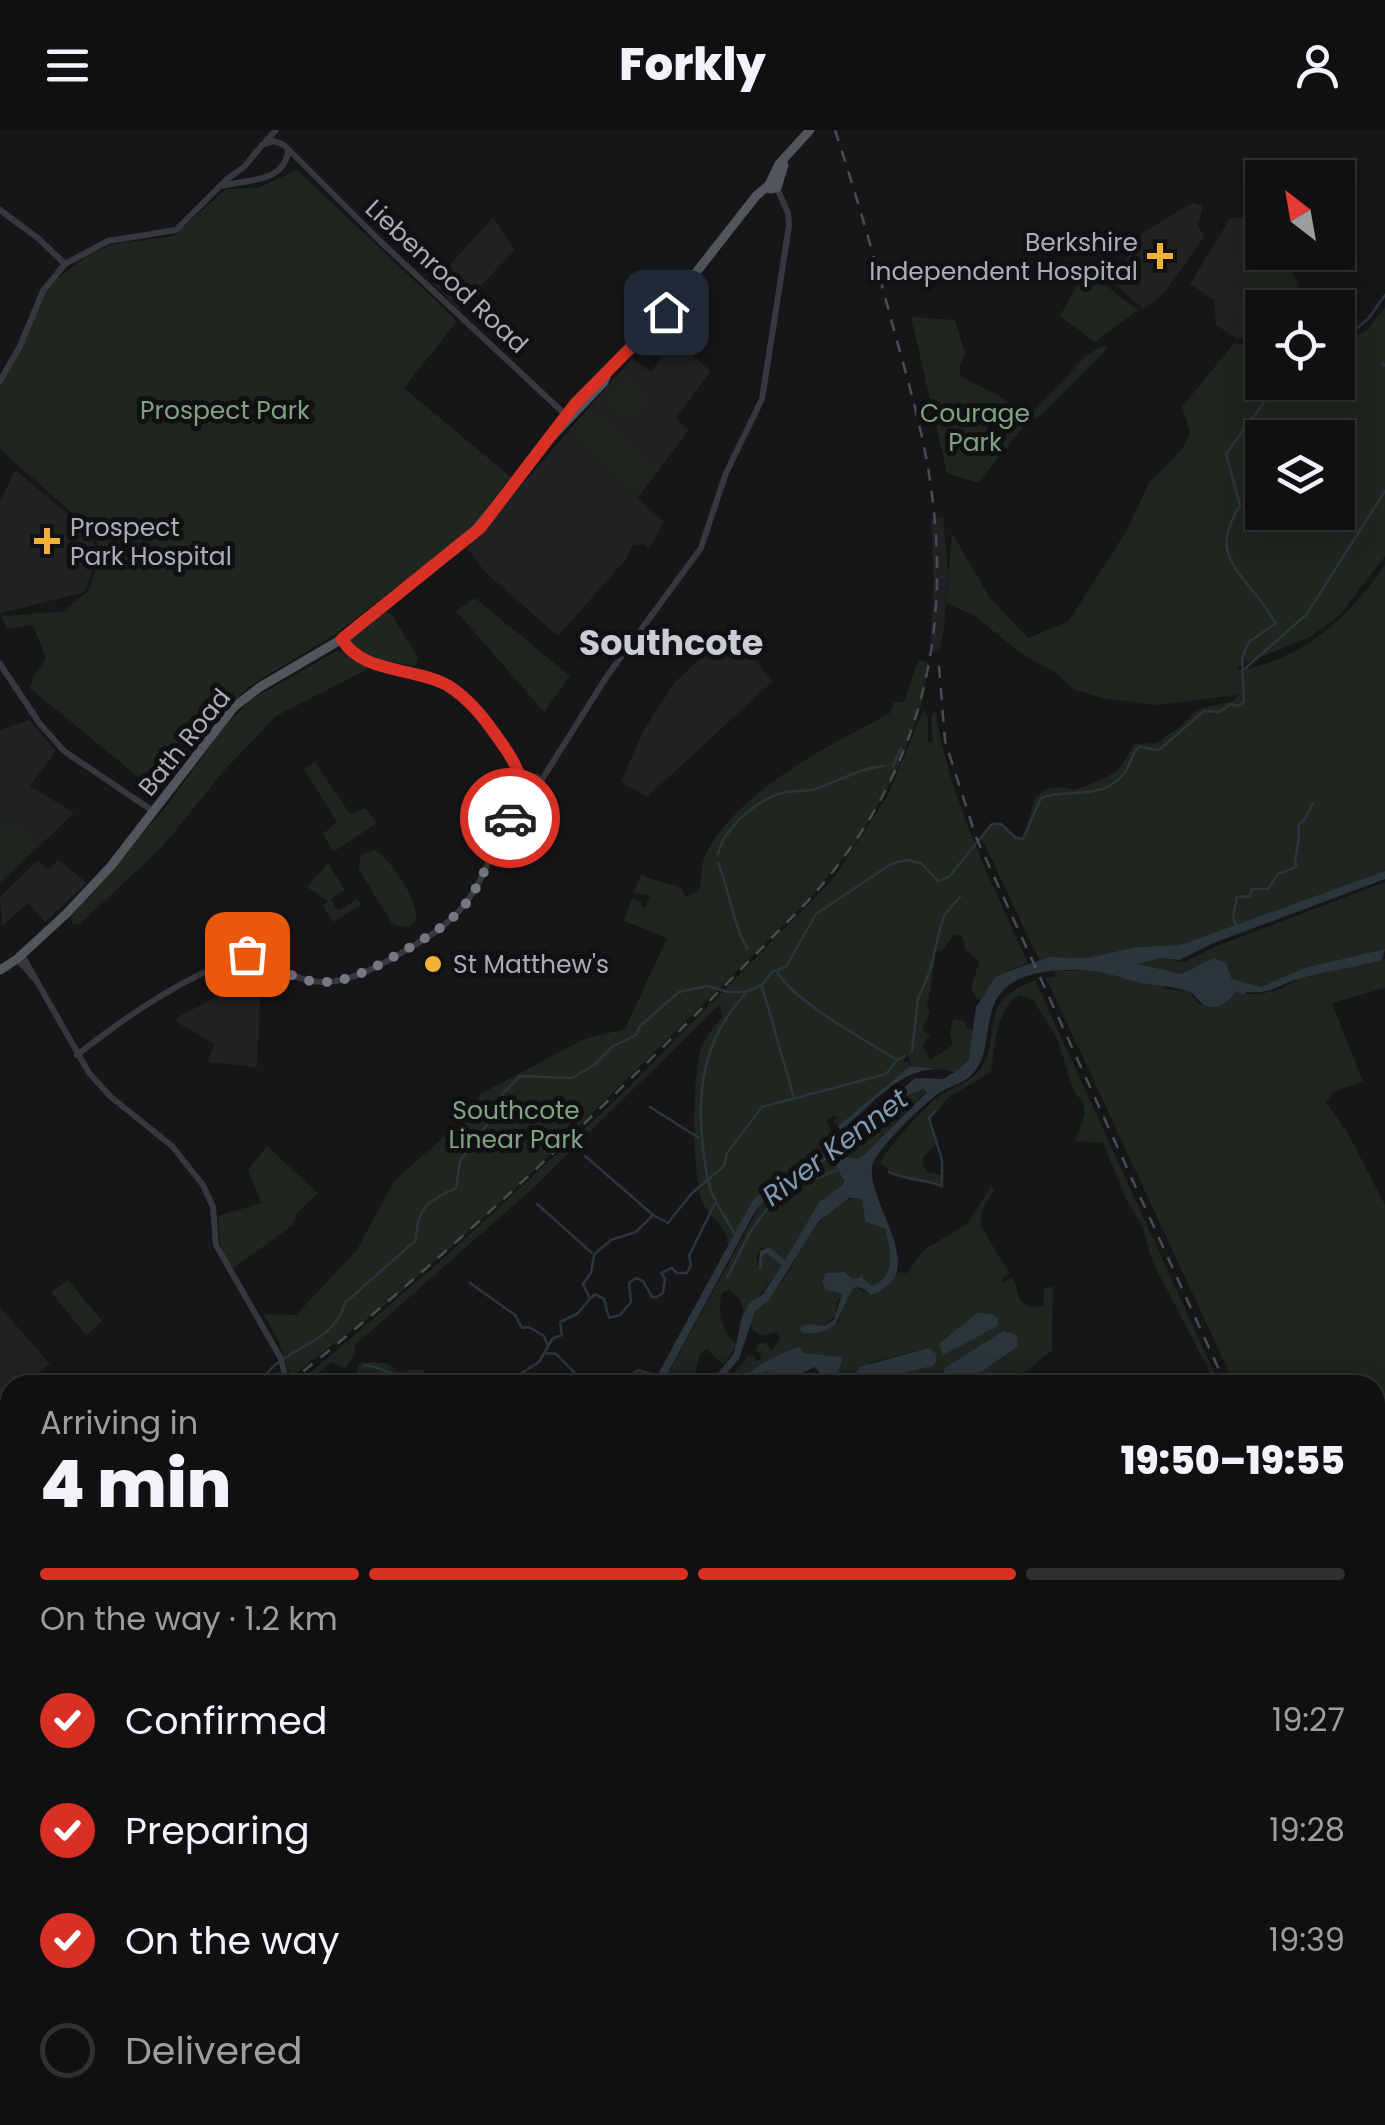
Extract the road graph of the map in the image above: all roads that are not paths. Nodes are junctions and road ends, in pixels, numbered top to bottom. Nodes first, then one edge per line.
1 (279, 130) edge
2 (810, 130) edge
3 (265, 142) junction
4 (286, 148) junction
5 (298, 162) junction
6 (285, 163) junction
7 (244, 167) junction
8 (254, 181) junction
9 (221, 186) junction
10 (775, 188) junction
11 (0, 210) edge
12 (65, 264) junction
13 (0, 381) edge
14 (568, 417) junction
15 (342, 639) junction
16 (0, 664) edge
17 (533, 779) junction
18 (526, 794) junction
19 (153, 811) junction
20 (247, 954) junction
21 (263, 956) junction
22 (20, 957) junction
23 (0, 970) edge
24 (77, 1056) junction
25 (285, 1375) edge

1 - 3 street
1 - 4 street
2 - 10 main road, Bath Road
3 - 4 street
3 - 7 street
4 - 5 street, Liebenrood Road
4 - 6 street
5 - 6 street
5 - 14 street, Liebenrood Road
6 - 8 street
7 - 8 street
7 - 9 street
8 - 9 street
9 - 12 street
10 - 14 main road, Bath Road
10 - 17 street
11 - 12 street
12 - 13 street
14 - 15 main road, Bath Road
15 - 17 street
15 - 19 main road, Bath Road
16 - 19 street
17 - 18 street
17 - 18 street
18 - 21 street
19 - 22 main road, Bath Road
20 - 21 street
20 - 21 street
20 - 24 street
22 - 23 main road, Bath Road
22 - 24 street
24 - 25 street, bridge

